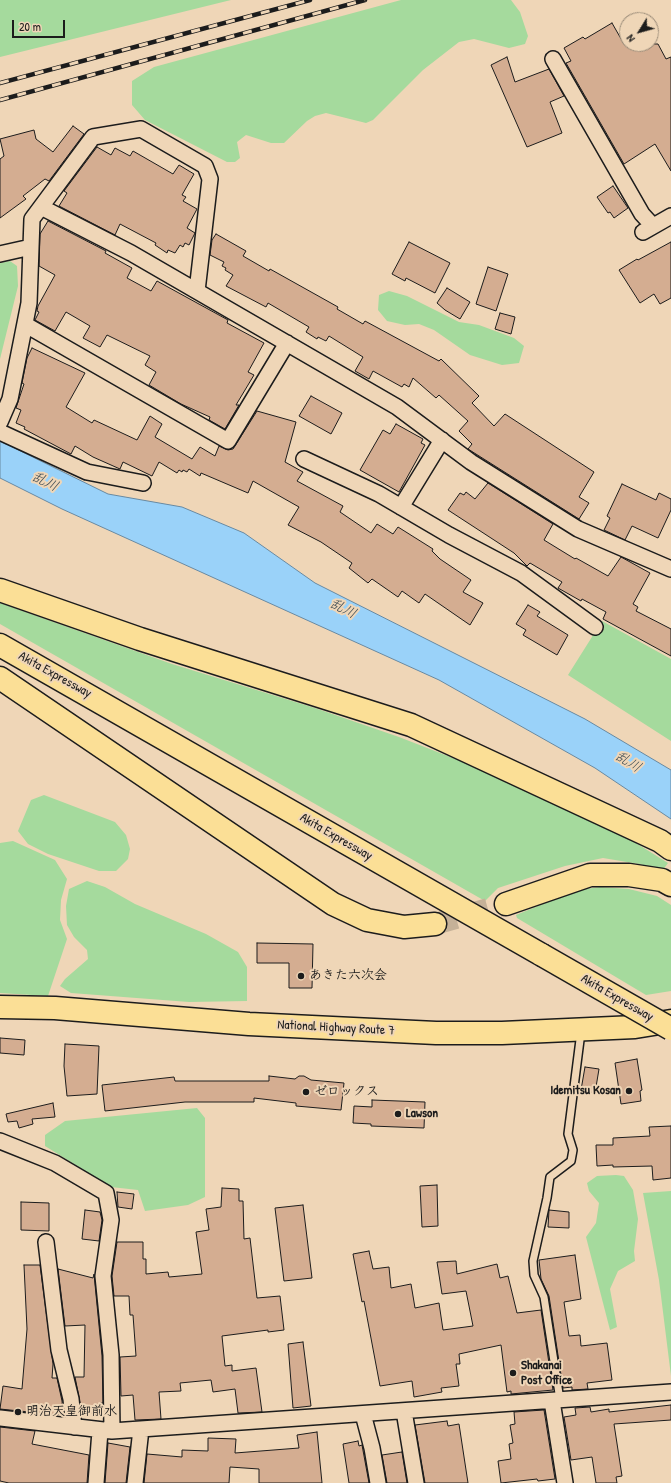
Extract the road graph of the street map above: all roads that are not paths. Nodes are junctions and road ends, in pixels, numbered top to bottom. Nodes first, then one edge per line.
1 (553, 59) dead end
2 (41, 207) junction
3 (671, 216) edge
4 (31, 248) junction
5 (0, 254) edge
6 (197, 291) junction
7 (26, 325) junction
8 (287, 343) junction
9 (0, 422) edge
10 (0, 432) edge
11 (442, 440) junction
12 (304, 459) dead end
13 (143, 483) dead end
14 (401, 507) junction
15 (671, 568) edge
16 (0, 590) edge
17 (595, 627) dead end
18 (0, 645) edge
19 (0, 678) edge
20 (671, 849) edge
21 (671, 885) edge
22 (506, 904) tunnel mouth
23 (435, 924) tunnel mouth
24 (0, 1007) edge
25 (671, 1021) edge
26 (582, 1029) junction
27 (671, 1029) edge
28 (1, 1142) edge
29 (46, 1242) dead end
30 (671, 1392) edge
31 (556, 1401) junction
32 (404, 1411) junction
33 (363, 1414) junction
34 (0, 1418) edge
35 (74, 1427) junction
36 (141, 1429) junction
37 (106, 1431) junction
38 (96, 1483) edge
39 (135, 1483) edge
40 (378, 1483) edge
41 (416, 1483) edge
42 (565, 1483) edge

1 - 3 street
2 - 4 street
2 - 6 street
2 - 6 street
4 - 5 street
4 - 7 street
6 - 8 street
7 - 8 street
7 - 9 street
8 - 11 street
10 - 13 street
11 - 14 street
11 - 15 street
12 - 14 street
14 - 17 street
16 - 20 highway
18 - 27 highway, Akita Expressway, bridge
19 - 23 highway
21 - 22 highway
24 - 26 highway, National Highway Route 7
25 - 26 highway, National Highway Route 7
26 - 31 lane
28 - 37 street
29 - 35 street
30 - 31 street
31 - 32 street
31 - 42 street
32 - 33 street
32 - 41 street
33 - 36 street
33 - 40 street
34 - 35 street
35 - 37 street
36 - 37 street
36 - 39 street
37 - 38 street

